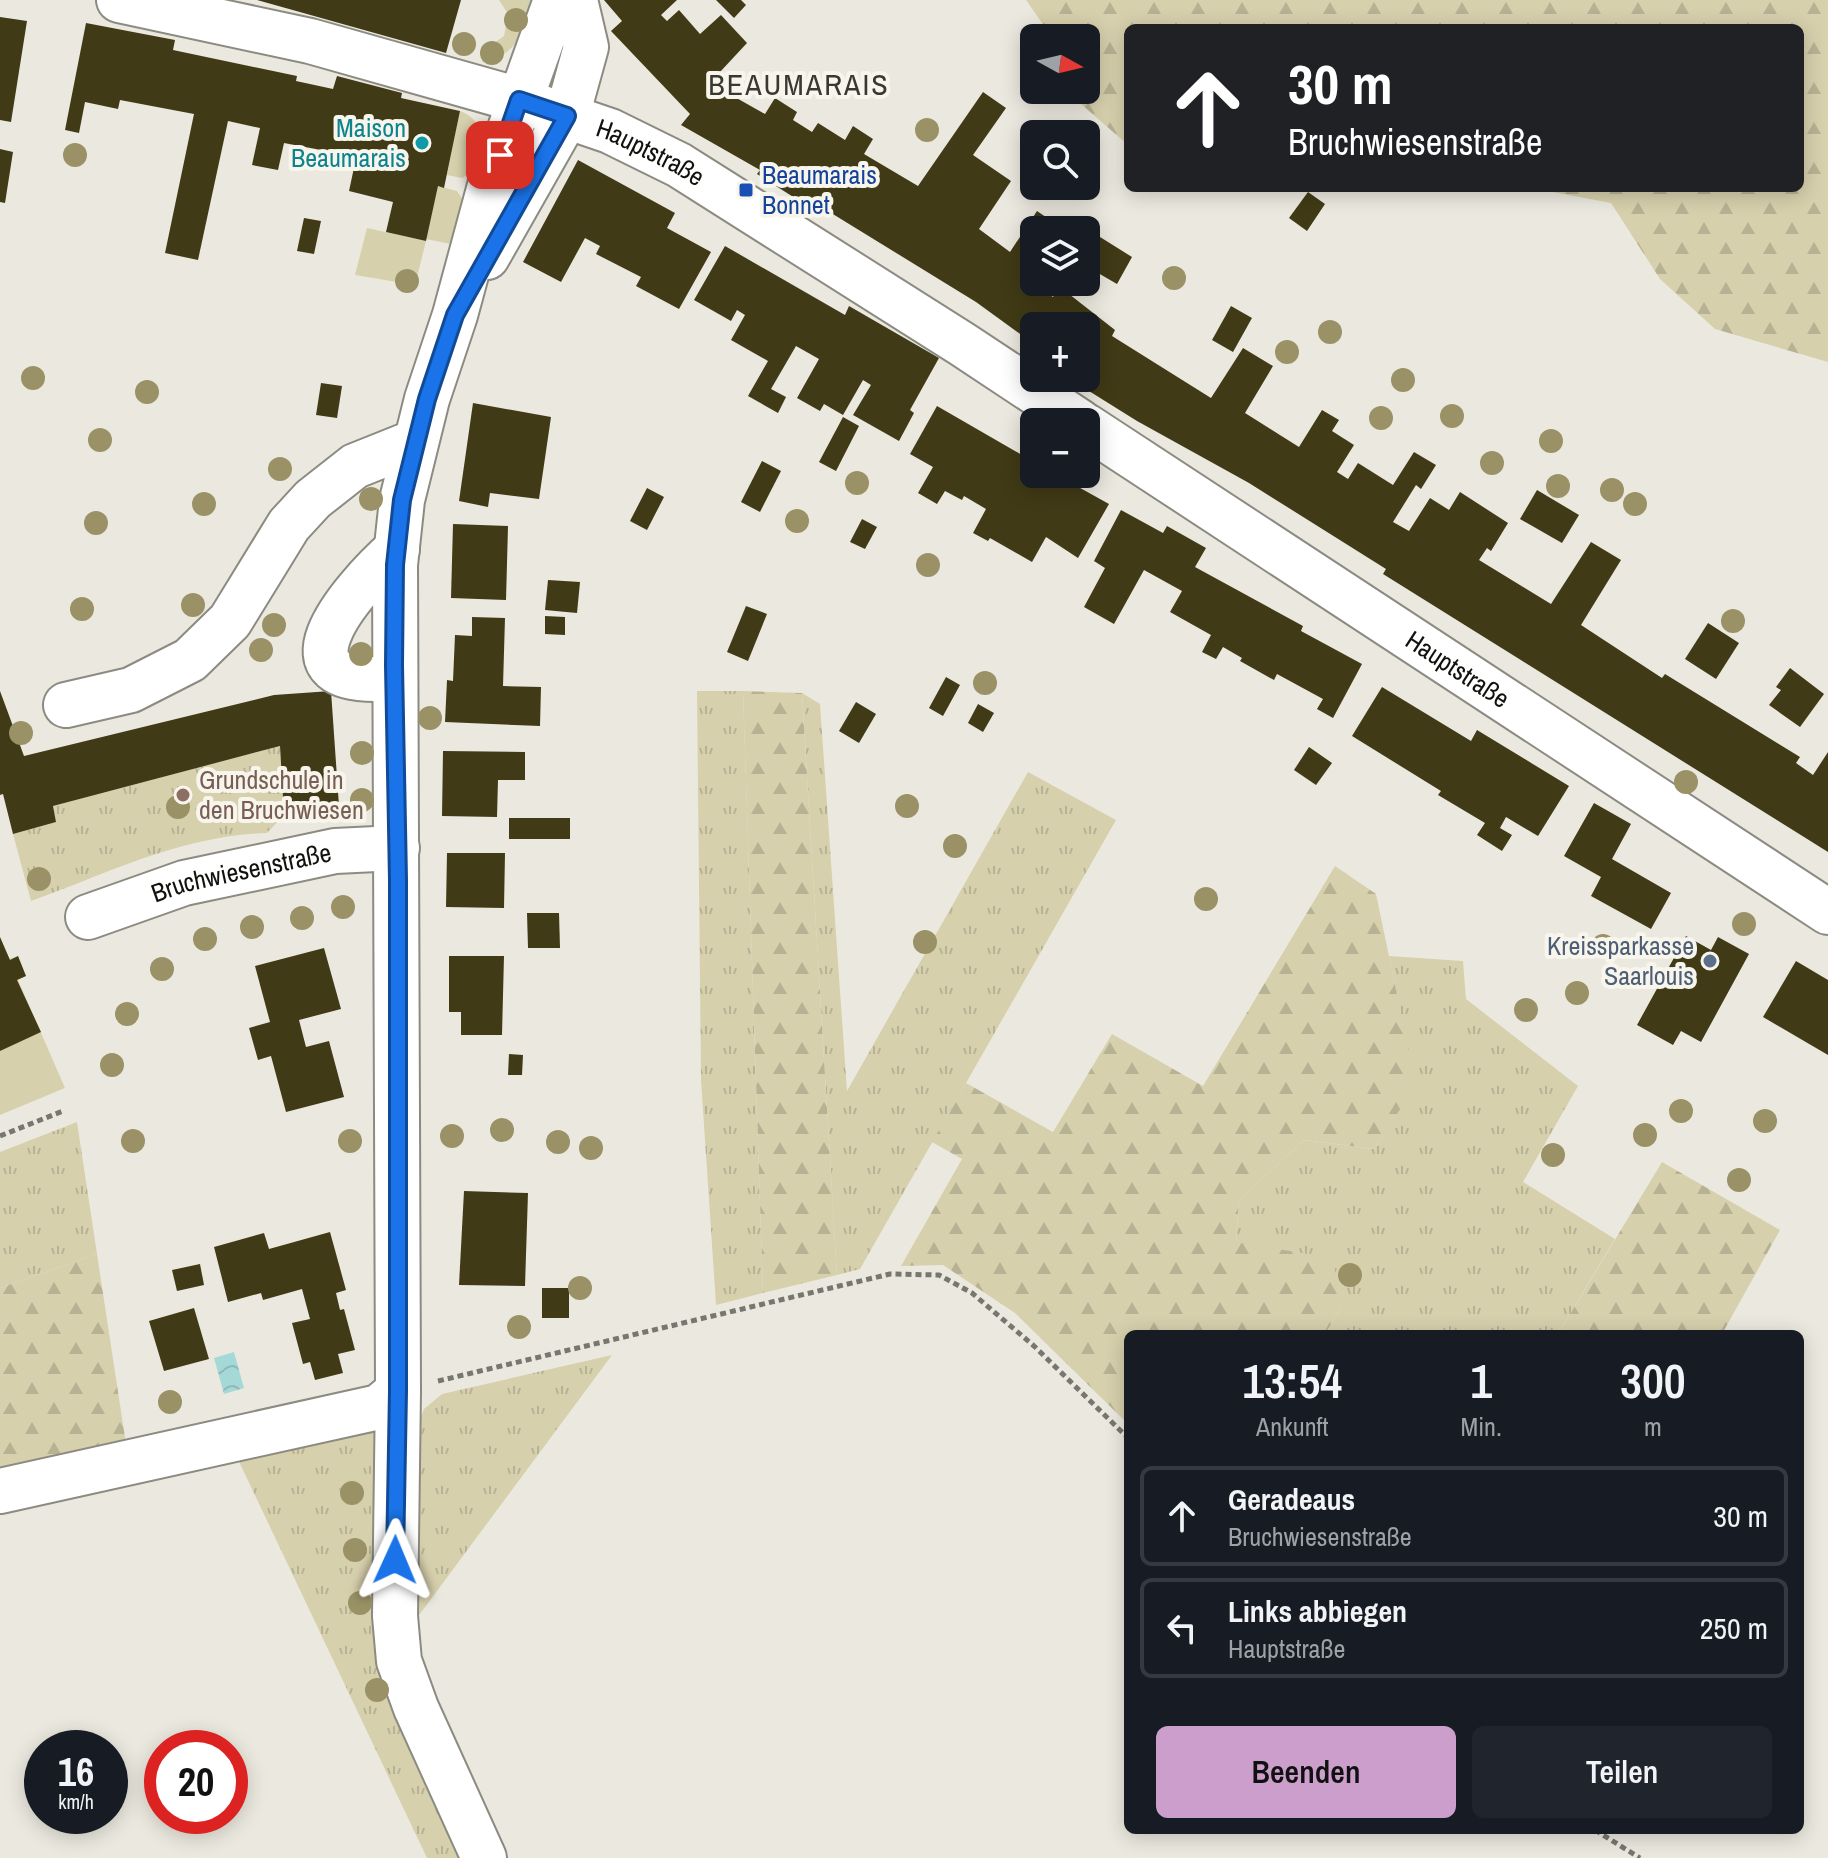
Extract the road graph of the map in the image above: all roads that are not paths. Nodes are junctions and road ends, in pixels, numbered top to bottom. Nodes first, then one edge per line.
1 (119, 0) edge
2 (556, 0) edge
3 (575, 0) edge
4 (519, 100) junction
5 (567, 116) junction
6 (455, 315) junction
7 (1059, 408) edge
8 (1100, 435) edge
9 (415, 442) junction
10 (397, 549) junction
11 (394, 678) junction
12 (66, 705) dead end
13 (397, 848) junction
14 (1828, 912) edge
15 (88, 917) dead end
16 (398, 1391) junction
17 (0, 1491) edge
18 (484, 1858) edge

1 - 4 street, Hauptstraße
2 - 4 street
3 - 5 street
4 - 5 street, Hauptstraße
4 - 6 street
5 - 6 street
5 - 7 street, Hauptstraße
6 - 9 street
8 - 14 street, Hauptstraße
9 - 10 street
9 - 12 street
10 - 11 street
10 - 11 street
11 - 13 street
13 - 15 street, Bruchwiesenstraße
13 - 16 street
16 - 17 street
16 - 18 street

